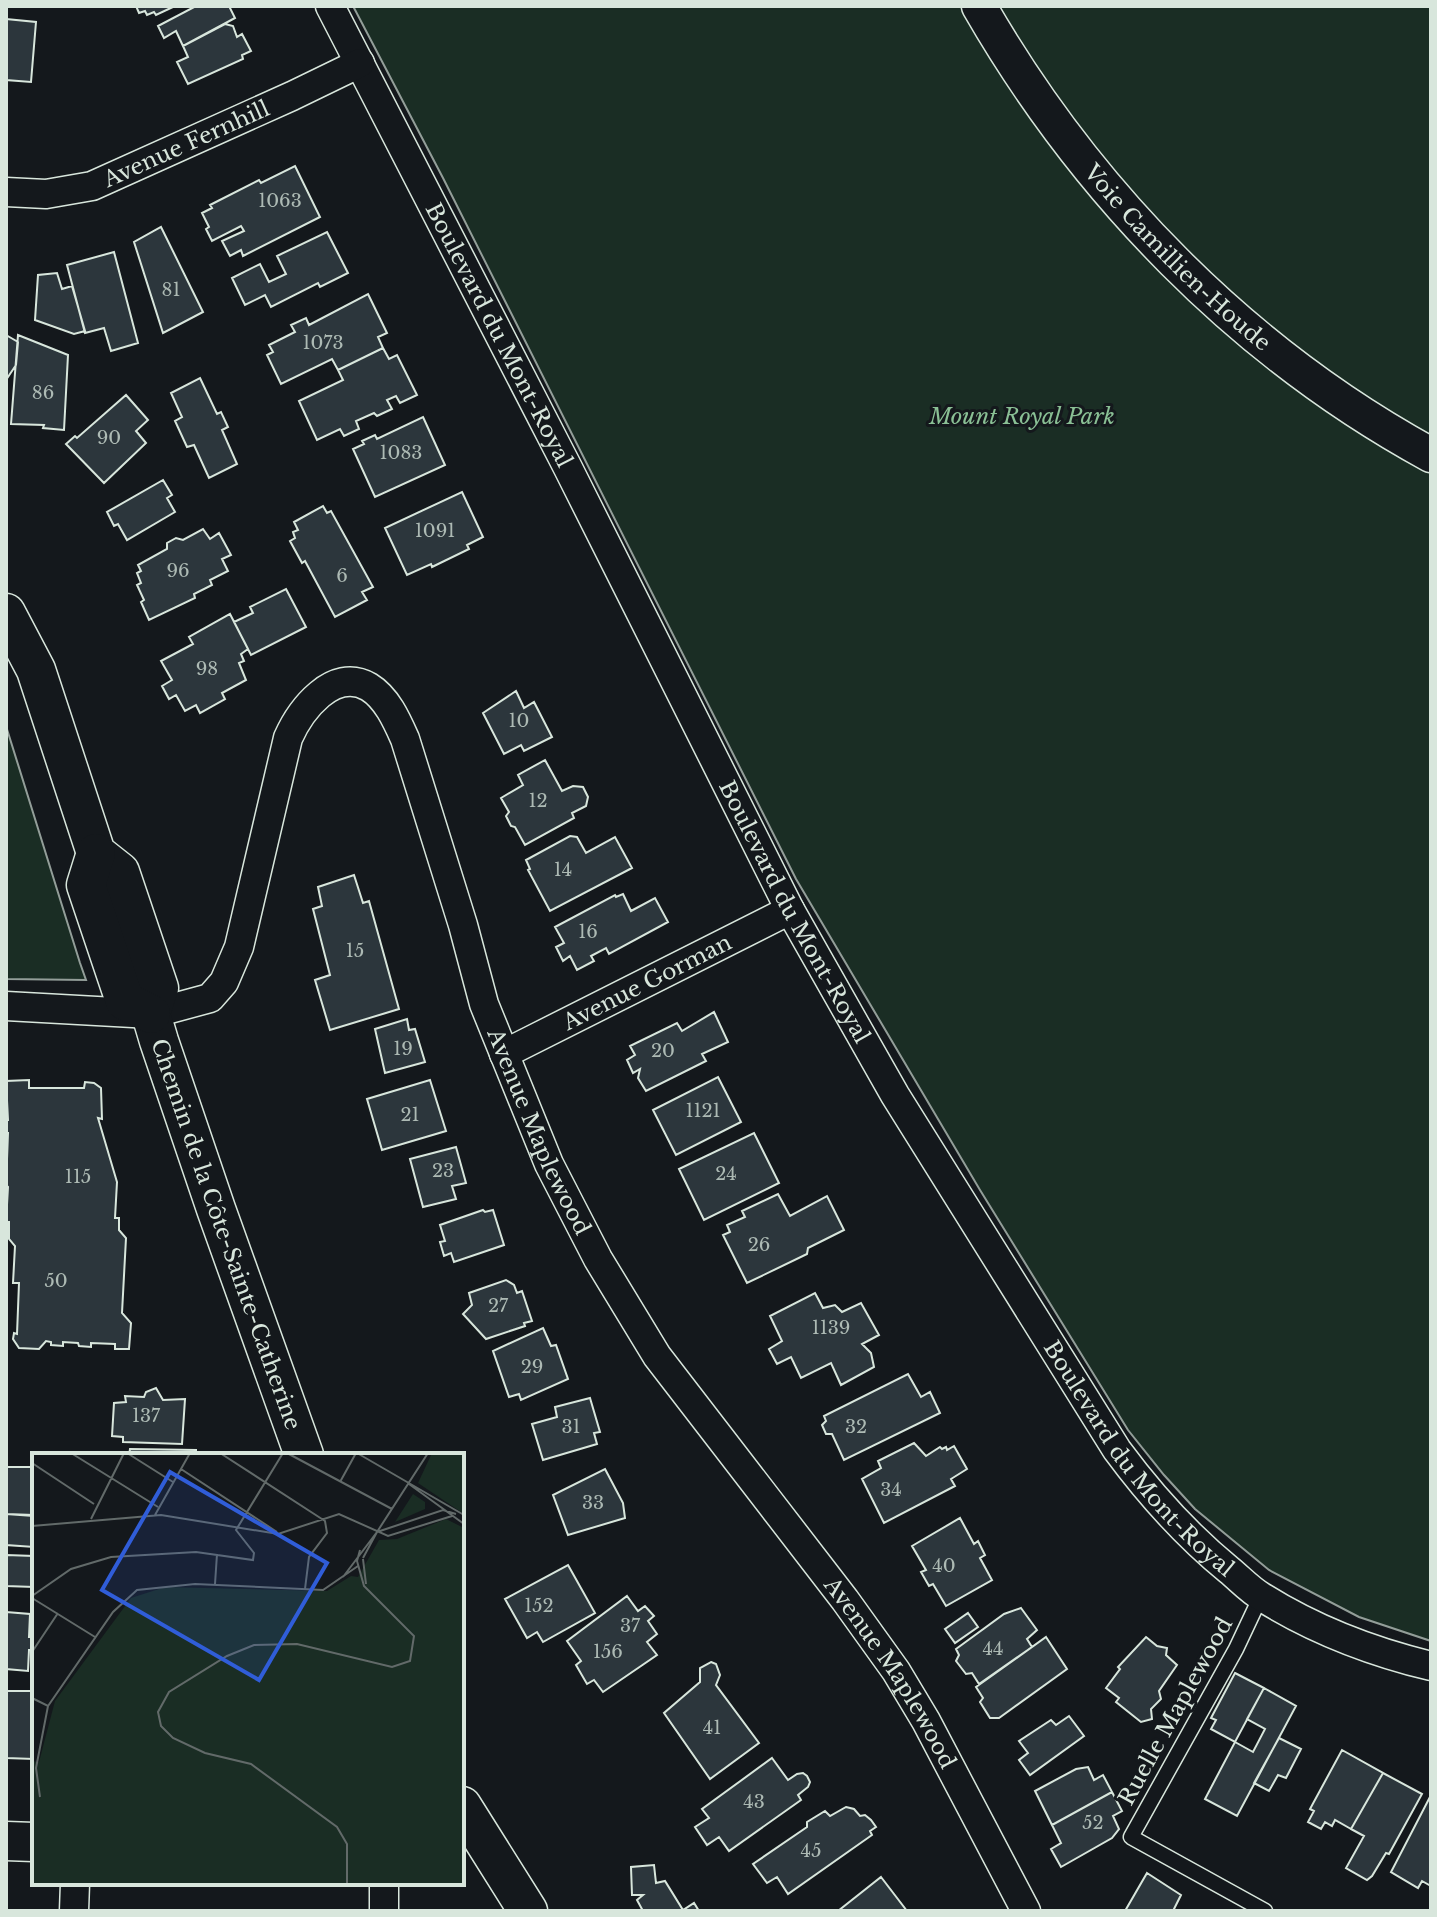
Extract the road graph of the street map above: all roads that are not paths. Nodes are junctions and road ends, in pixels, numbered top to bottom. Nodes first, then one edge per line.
1 (330, 6) edge
2 (979, 6) edge
3 (997, 6) edge
4 (360, 63) junction
5 (6, 192) edge
6 (1431, 437) edge
7 (1431, 455) edge
8 (6, 613) edge
9 (790, 910) junction
10 (6, 1006) edge
11 (151, 1014) junction
12 (504, 1054) junction
13 (303, 1453) edge
14 (1261, 1596) junction
15 (1431, 1666) edge
16 (466, 1821) edge
17 (6, 1841) edge
18 (32, 1842) edge
19 (75, 1885) edge
20 (384, 1885) edge
21 (74, 1911) edge
22 (384, 1911) edge
23 (528, 1911) edge
24 (1026, 1911) edge
25 (1265, 1911) edge

1 - 4 street, Boulevard du Mont-Royal
2 - 7 street, Voie Camillien-Houde
3 - 6 street, Voie Camillien-Houde
4 - 5 street, Avenue Fernhill
4 - 9 street, Boulevard du Mont-Royal
8 - 11 main road, Chemin de la Côte-Sainte-Catherine
9 - 12 street, Avenue Gorman
9 - 14 street, Boulevard du Mont-Royal
10 - 11 street
11 - 12 street, Avenue Maplewood
11 - 13 main road, Chemin de la Côte-Sainte-Catherine
12 - 24 street, Avenue Maplewood
14 - 15 street, Boulevard du Mont-Royal
14 - 25 lane, Ruelle Maplewood
16 - 23 main road
17 - 18 main road
19 - 21 street
20 - 22 street

